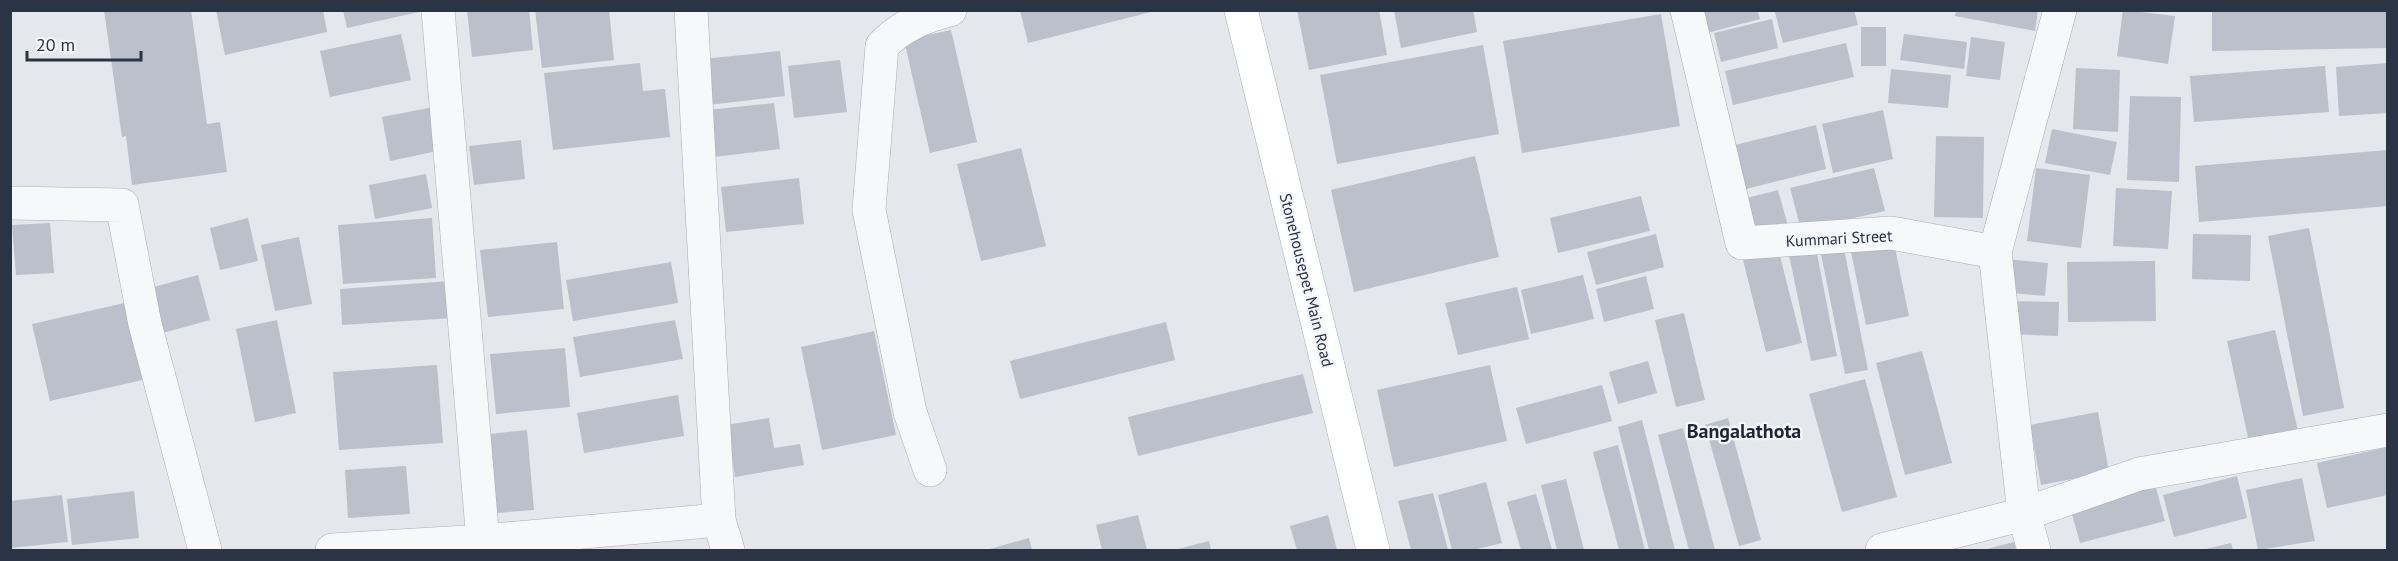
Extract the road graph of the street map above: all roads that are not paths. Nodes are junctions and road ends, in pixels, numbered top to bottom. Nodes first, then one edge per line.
1 (438, 10) edge
2 (691, 10) edge
3 (950, 10) edge
4 (1241, 10) edge
5 (1687, 10) edge
6 (2060, 10) edge
7 (10, 203) edge
8 (1995, 252) junction
9 (2388, 430) edge
10 (930, 470) dead end
11 (2024, 514) junction
12 (723, 535) edge
13 (483, 541) junction
14 (205, 550) edge
15 (332, 550) edge
16 (1374, 550) edge
17 (1882, 550) edge
18 (2034, 550) edge

1 - 13 street
2 - 12 street
3 - 10 street
4 - 16 main road, Stonehousepet Main Road
5 - 8 street, Kummari Street
6 - 8 street
7 - 14 street
8 - 11 street
9 - 11 street
11 - 17 street
11 - 18 street
12 - 13 street
13 - 15 street

